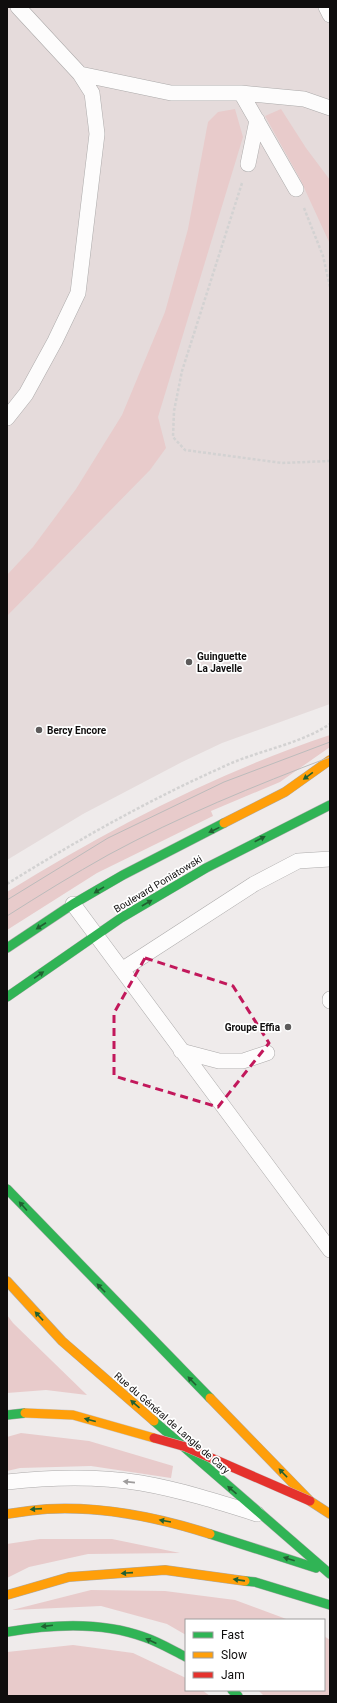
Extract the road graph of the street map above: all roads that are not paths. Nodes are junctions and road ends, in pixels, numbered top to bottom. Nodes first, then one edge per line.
1 (18, 7) edge
2 (326, 7) edge
3 (330, 16) edge
4 (80, 74) junction
5 (241, 93) junction
6 (330, 108) edge
7 (257, 120) junction
8 (248, 164) road end
9 (296, 189) road end
10 (7, 418) edge
11 (330, 760) edge
12 (330, 805) edge
13 (330, 859) edge
14 (73, 904) junction
15 (96, 936) junction
16 (7, 948) edge
17 (123, 969) junction
18 (7, 997) edge
19 (181, 1051) junction
20 (266, 1053) dead end
21 (7, 1189) edge
22 (330, 1250) edge
23 (7, 1281) edge
24 (7, 1415) edge
25 (7, 1482) edge
26 (310, 1501) junction
27 (7, 1514) edge
28 (330, 1514) edge
29 (262, 1516) junction
30 (328, 1573) edge
31 (7, 1595) edge
32 (330, 1605) edge
33 (7, 1632) edge
34 (185, 1657) edge

1 - 4 lane
2 - 3 lane
4 - 5 lane
4 - 10 lane
5 - 6 lane
5 - 7 lane
7 - 8 lane
7 - 9 lane
11 -> 14 main road, Boulevard Poniatowski
15 -> 12 main road, Boulevard Poniatowski
13 - 17 lane
14 - 15 lane
14 -> 16 main road, Boulevard Poniatowski
15 - 17 lane
18 -> 15 main road, Boulevard Poniatowski
17 - 19 lane
19 - 20 lane
19 - 22 lane
26 -> 21 main road
29 -> 23 main road, Rue du Général de Langle de Cary
26 -> 24 main road, bridge
29 -> 25 lane
26 - 28 main road
30 -> 27 main road
29 - 30 main road, Rue du Général de Langle de Cary
32 -> 31 main road
34 -> 33 main road

